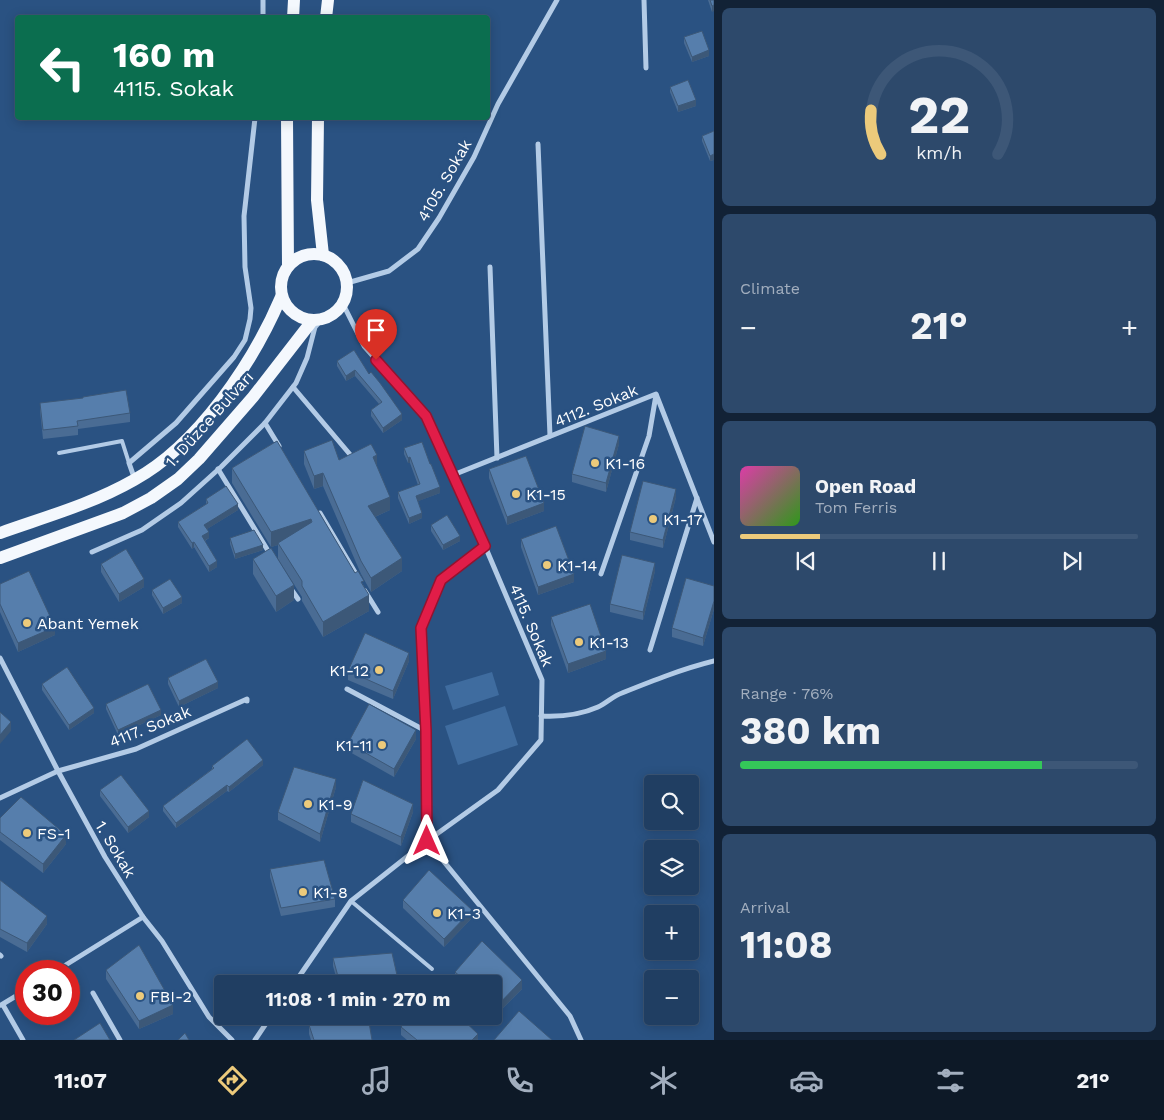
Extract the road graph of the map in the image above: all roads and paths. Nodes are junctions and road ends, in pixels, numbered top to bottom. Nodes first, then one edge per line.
1 (263, 0) edge
2 (294, 0) edge
3 (328, 0) edge
4 (557, 0) edge
5 (644, 0) edge
6 (263, 15) edge
7 (293, 15) edge
8 (326, 15) edge
9 (646, 68) dead end
10 (254, 120) edge
11 (287, 120) edge
12 (318, 120) edge
13 (538, 144) dead end
14 (323, 255) junction
15 (288, 266) junction
16 (490, 267) dead end
17 (347, 283) junction
18 (282, 296) junction
19 (342, 304) junction
20 (316, 320) junction
21 (293, 387) junction
22 (656, 394) junction
23 (265, 423) junction
24 (550, 436) junction
25 (59, 453) dead end
26 (285, 455) edge
27 (497, 458) junction
28 (355, 461) edge
29 (129, 463) junction
30 (218, 469) junction
31 (453, 475) junction
32 (135, 480) junction
33 (697, 498) junction
34 (319, 512) edge
35 (0, 533) edge
36 (714, 542) edge
37 (485, 546) junction
38 (92, 552) dead end
39 (0, 558) edge
40 (273, 559) edge
41 (600, 574) dead end
42 (288, 583) edge
43 (298, 599) dead end
44 (378, 612) dead end
45 (650, 650) dead end
46 (0, 658) edge
47 (714, 661) edge
48 (347, 689) dead end
49 (247, 701) dead end
50 (541, 716) junction
51 (426, 731) junction
52 (58, 772) junction
53 (0, 798) edge
54 (427, 841) junction
55 (351, 901) junction
56 (143, 917) junction
57 (74, 960) edge
58 (432, 969) dead end
59 (300, 975) edge
60 (93, 993) dead end
61 (15, 997) edge
62 (1, 1005) edge
63 (265, 1025) edge
64 (23, 1040) edge
65 (120, 1040) edge
66 (232, 1040) edge
67 (255, 1040) edge
68 (581, 1040) edge

1 - 6 street
2 - 7 main road
3 - 8 main road
4 - 17 street, 4105. Sokak
5 - 9 street
10 - 29 street
11 - 15 main road
12 - 14 main road
13 - 24 street
14 - 15 main road
14 - 17 main road
15 - 18 main road
16 - 27 street
17 - 19 main road
18 - 20 main road
18 - 32 main road, 1. Düzce Bulvarı
19 - 20 main road
19 - 31 street, 4115. Sokak
20 - 21 street
20 - 39 main road, 1. Düzce Bulvarı
21 - 23 street
21 - 28 street
22 - 24 street, 4112. Sokak
22 - 33 street, 4112. Sokak
22 - 41 street
23 - 26 street
23 - 30 street
24 - 27 street, 4112. Sokak
25 - 29 lane
27 - 31 street, 4112. Sokak
29 - 32 street
30 - 38 street
30 - 40 street
31 - 37 street, 4115. Sokak
32 - 35 main road, 1. Düzce Bulvarı
33 - 36 street, 4112. Sokak
33 - 45 street
34 - 44 street
37 - 50 street, 4115. Sokak
37 - 51 street
42 - 43 street
46 - 52 street, 1. Sokak
47 - 50 street
48 - 51 street
49 - 52 street, 4117. Sokak
50 - 54 street, 4115. Sokak
51 - 54 street
52 - 53 street, 4117. Sokak
52 - 56 street, 1. Sokak
54 - 55 street, 4115. Sokak
54 - 68 street
55 - 58 lane
55 - 59 street, 4115. Sokak
56 - 57 street
56 - 66 street, 1. Sokak
60 - 65 street
61 - 62 street
62 - 64 street
63 - 67 street

